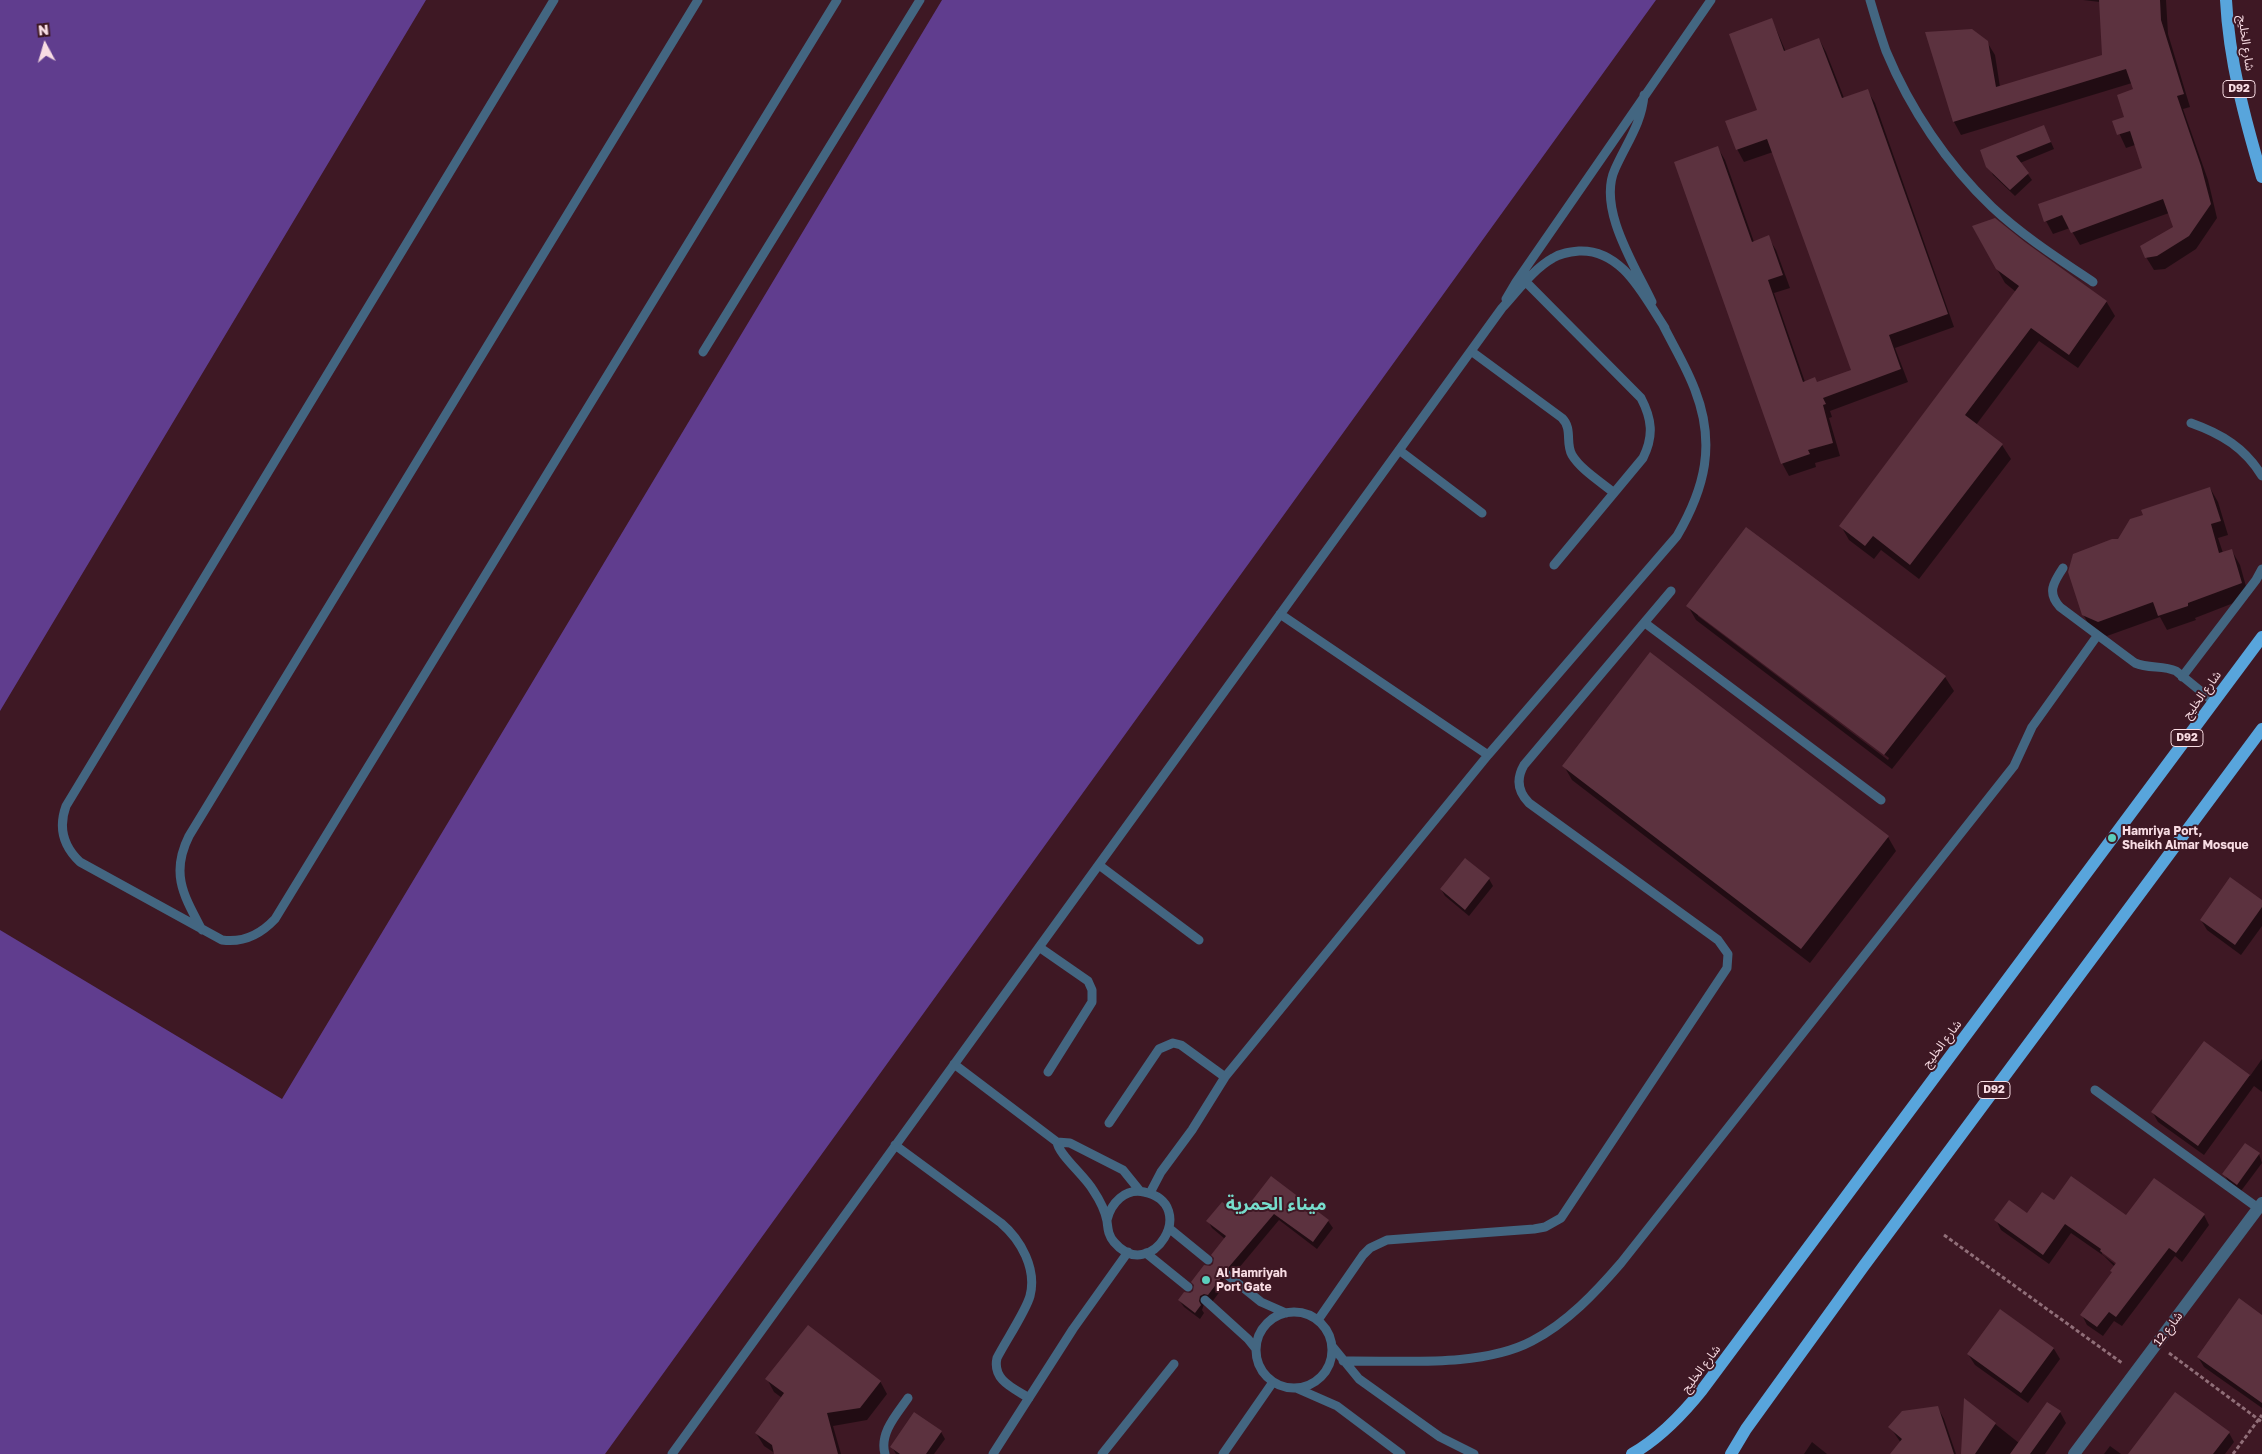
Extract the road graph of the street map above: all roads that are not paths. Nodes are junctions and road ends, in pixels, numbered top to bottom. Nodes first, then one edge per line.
1 (554, 0) edge
2 (698, 0) edge
3 (837, 0) edge
4 (920, 0) edge
5 (1711, 0) edge
6 (1870, 0) edge
7 (2226, 0) edge
8 (1644, 95) junction
9 (2262, 177) edge
10 (1526, 282) junction
11 (2093, 282) dead end
12 (1502, 308) junction
13 (1665, 328) junction
14 (1471, 351) junction
15 (703, 352) dead end
16 (2191, 424) dead end
17 (1399, 450) junction
18 (2262, 476) edge
19 (1614, 493) junction
20 (1482, 513) dead end
21 (1554, 565) dead end
22 (2063, 568) dead end
23 (2262, 569) edge
24 (1671, 591) dead end
25 (1280, 614) junction
26 (1645, 622) junction
27 (2097, 636) junction
28 (2262, 637) edge
29 (2182, 677) junction
30 (2214, 702) junction
31 (2262, 729) edge
32 (1488, 755) junction
33 (1880, 800) dead end
34 (1098, 865) junction
35 (202, 930) junction
36 (1198, 940) dead end
37 (1039, 947) junction
38 (954, 1064) junction
39 (1048, 1072) dead end
40 (1225, 1077) junction
41 (2095, 1090) dead end
42 (1109, 1123) dead end
43 (1057, 1142) junction
44 (895, 1145) junction
45 (1145, 1192) junction
46 (2260, 1206) edge
47 (1107, 1220) junction
48 (1170, 1230) junction
49 (1128, 1252) junction
50 (1146, 1253) junction
51 (1208, 1260) dead end
52 (1225, 1272) dead end
53 (1188, 1287) dead end
54 (1204, 1300) dead end
55 (1286, 1313) junction
56 (1318, 1320) junction
57 (1332, 1346) junction
58 (1256, 1349) junction
59 (1343, 1362) junction
60 (1174, 1364) dead end
61 (1273, 1382) junction
62 (1296, 1388) junction
63 (908, 1398) dead end
64 (1028, 1398) junction
65 (672, 1454) edge
66 (885, 1454) edge
67 (993, 1454) edge
68 (1102, 1454) edge
69 (1223, 1454) edge
70 (1401, 1454) edge
71 (1474, 1454) edge
72 (1632, 1454) edge
73 (1731, 1454) edge
74 (2074, 1454) edge

1 - 35 lane
2 - 35 lane
3 - 35 lane
4 - 15 lane
5 - 8 lane
6 - 11 lane
7 - 9 main road, شارع الخليج / D92
8 - 12 lane
8 - 13 lane
10 - 12 lane
10 - 13 lane
10 - 19 lane
12 - 14 lane
13 - 32 lane
14 - 17 lane
14 - 19 lane
16 - 18 lane
17 - 20 lane
17 - 25 lane
19 - 21 lane
22 - 27 lane
23 - 29 lane
24 - 26 lane
25 - 32 lane
25 - 34 lane
26 - 33 lane
26 - 56 lane
27 - 29 lane
27 - 59 lane
28 - 30 main road, شارع الخليج / D92
29 - 30 lane
30 - 72 main road, شارع الخليج / D92
31 - 73 main road, D92
32 - 40 lane
34 - 36 lane
34 - 37 lane
37 - 38 lane
37 - 39 lane
38 - 43 lane
38 - 44 lane
40 - 42 lane
40 - 45 lane
41 - 46 lane
43 - 45 lane
43 - 47 lane
44 - 64 lane
44 - 65 lane
45 - 47 lane
45 - 48 lane
46 - 74 street, شارع 12
47 - 49 lane
48 - 50 lane
48 - 51 lane
49 - 50 lane
49 - 64 lane
50 - 53 lane
52 - 55 lane
54 - 58 lane
55 - 56 lane
55 - 58 lane
56 - 57 lane
57 - 59 lane
57 - 62 lane
58 - 61 lane
59 - 71 lane
60 - 68 lane
61 - 62 lane
61 - 69 lane
62 - 70 lane
63 - 66 lane
64 - 67 lane

